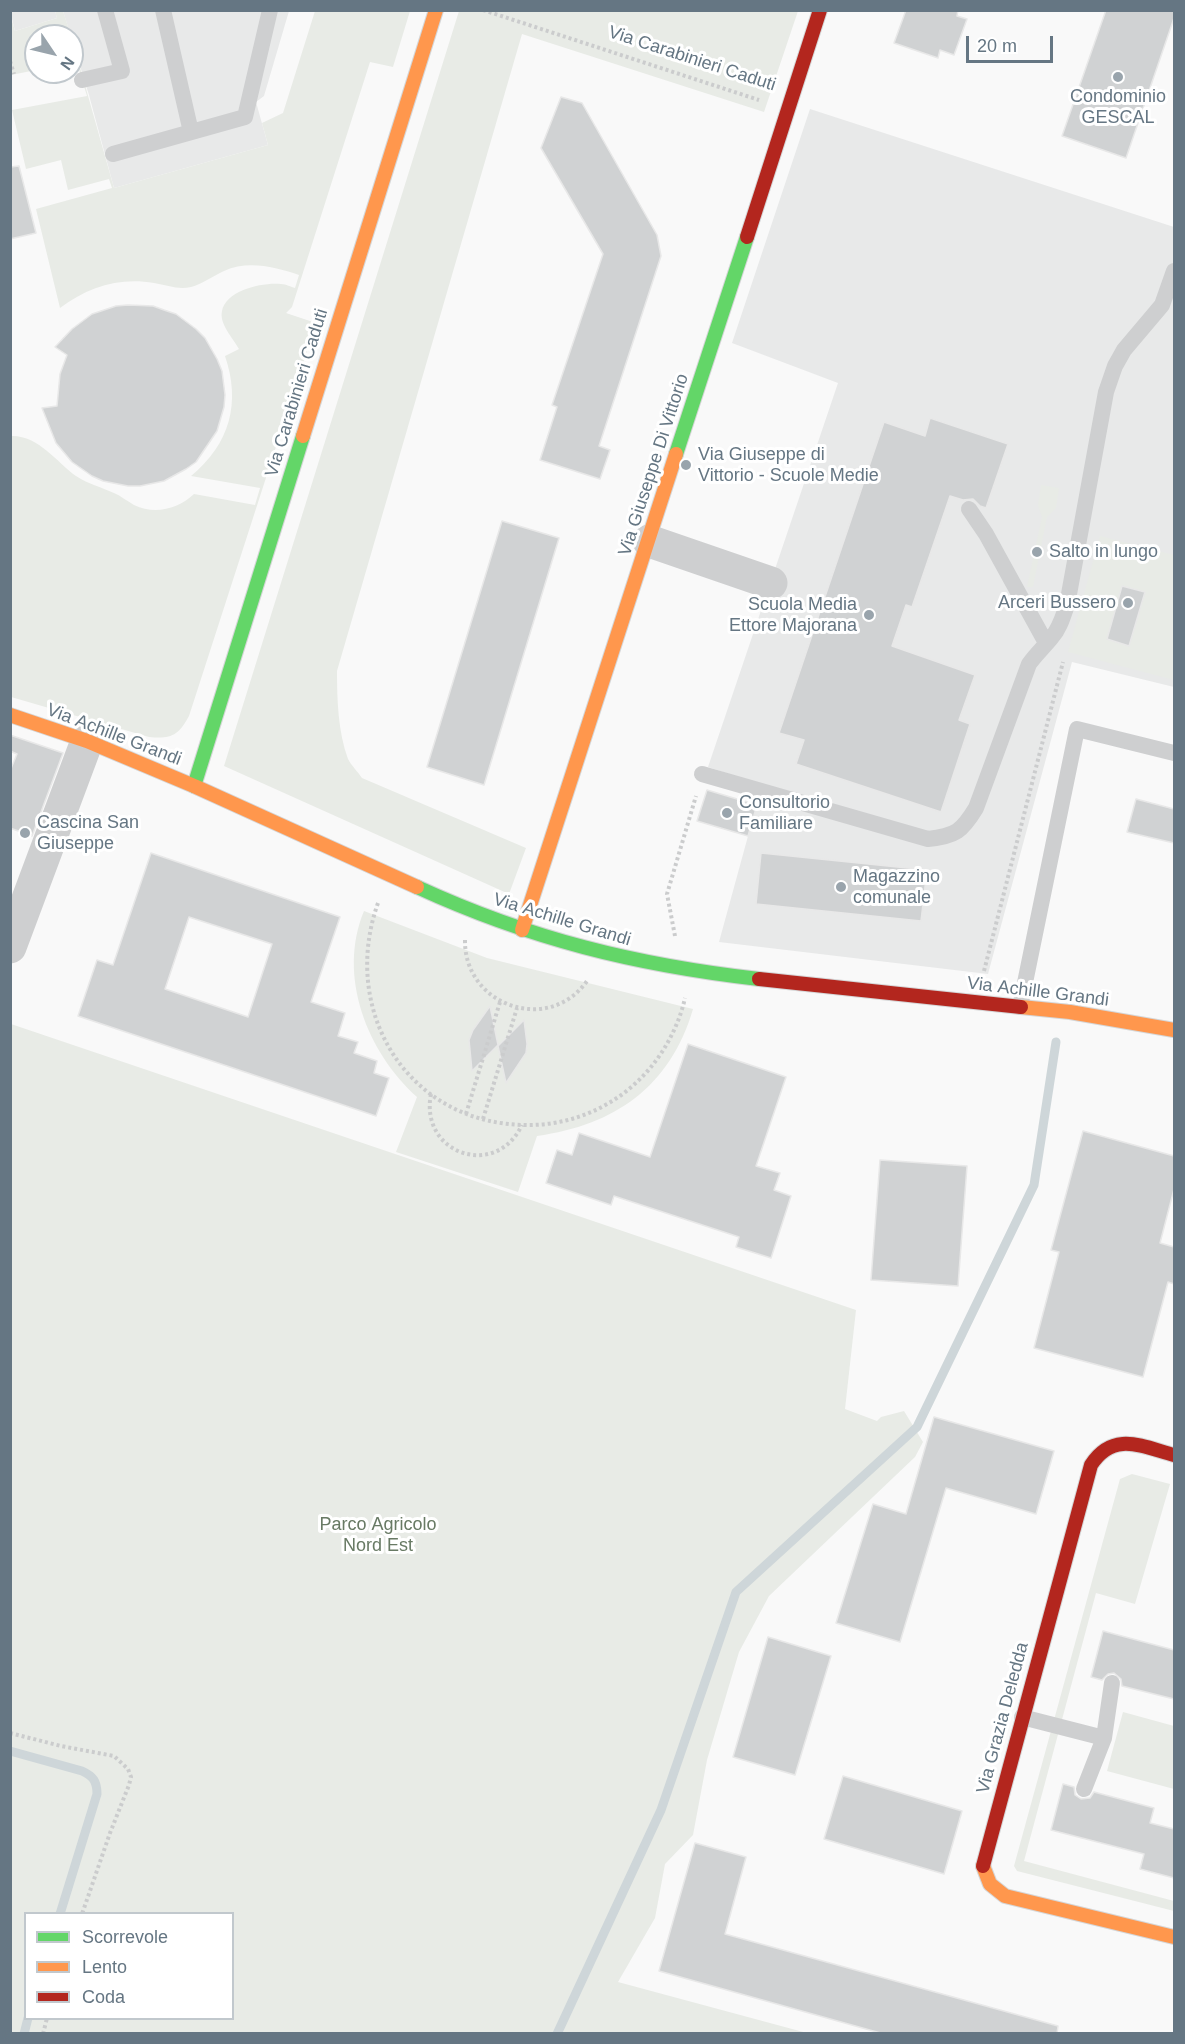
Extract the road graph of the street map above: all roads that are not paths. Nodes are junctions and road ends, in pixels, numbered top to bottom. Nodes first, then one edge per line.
1 (105, 10) edge
2 (163, 10) edge
3 (270, 10) edge
4 (436, 10) edge
5 (820, 10) edge
6 (84, 80) edge
7 (191, 132) junction
8 (113, 154) dead end
9 (1174, 271) edge
10 (969, 509) dead end
11 (648, 541) junction
12 (771, 583) dead end
13 (1046, 643) junction
14 (10, 715) edge
15 (87, 741) junction
16 (1174, 753) edge
17 (702, 774) road end
18 (194, 786) junction
19 (522, 930) junction
20 (10, 947) edge
21 (1020, 1007) junction
22 (1174, 1030) edge
23 (1174, 1455) edge
24 (1112, 1683) dead end
25 (1022, 1717) junction
26 (1104, 1738) junction
27 (1084, 1789) dead end
28 (1174, 1937) edge

1 - 6 lane
2 - 7 lane
3 - 7 lane
4 - 18 street, Via Carabinieri Caduti
5 - 11 street, Via Giuseppe Di Vittorio
7 - 8 lane
9 - 13 lane
10 - 13 lane
11 - 12 street
11 - 19 street, Via Giuseppe Di Vittorio
13 - 17 lane
14 - 15 street, Via Achille Grandi
15 - 18 street, Via Achille Grandi
15 - 20 street
16 - 21 lane
18 - 19 street, Via Achille Grandi
19 - 21 street, Via Achille Grandi
21 - 22 street, Via Achille Grandi
23 - 25 street, Via Grazia Deledda
24 - 26 lane
25 - 26 lane
25 - 28 street, Via Grazia Deledda
26 - 27 lane

